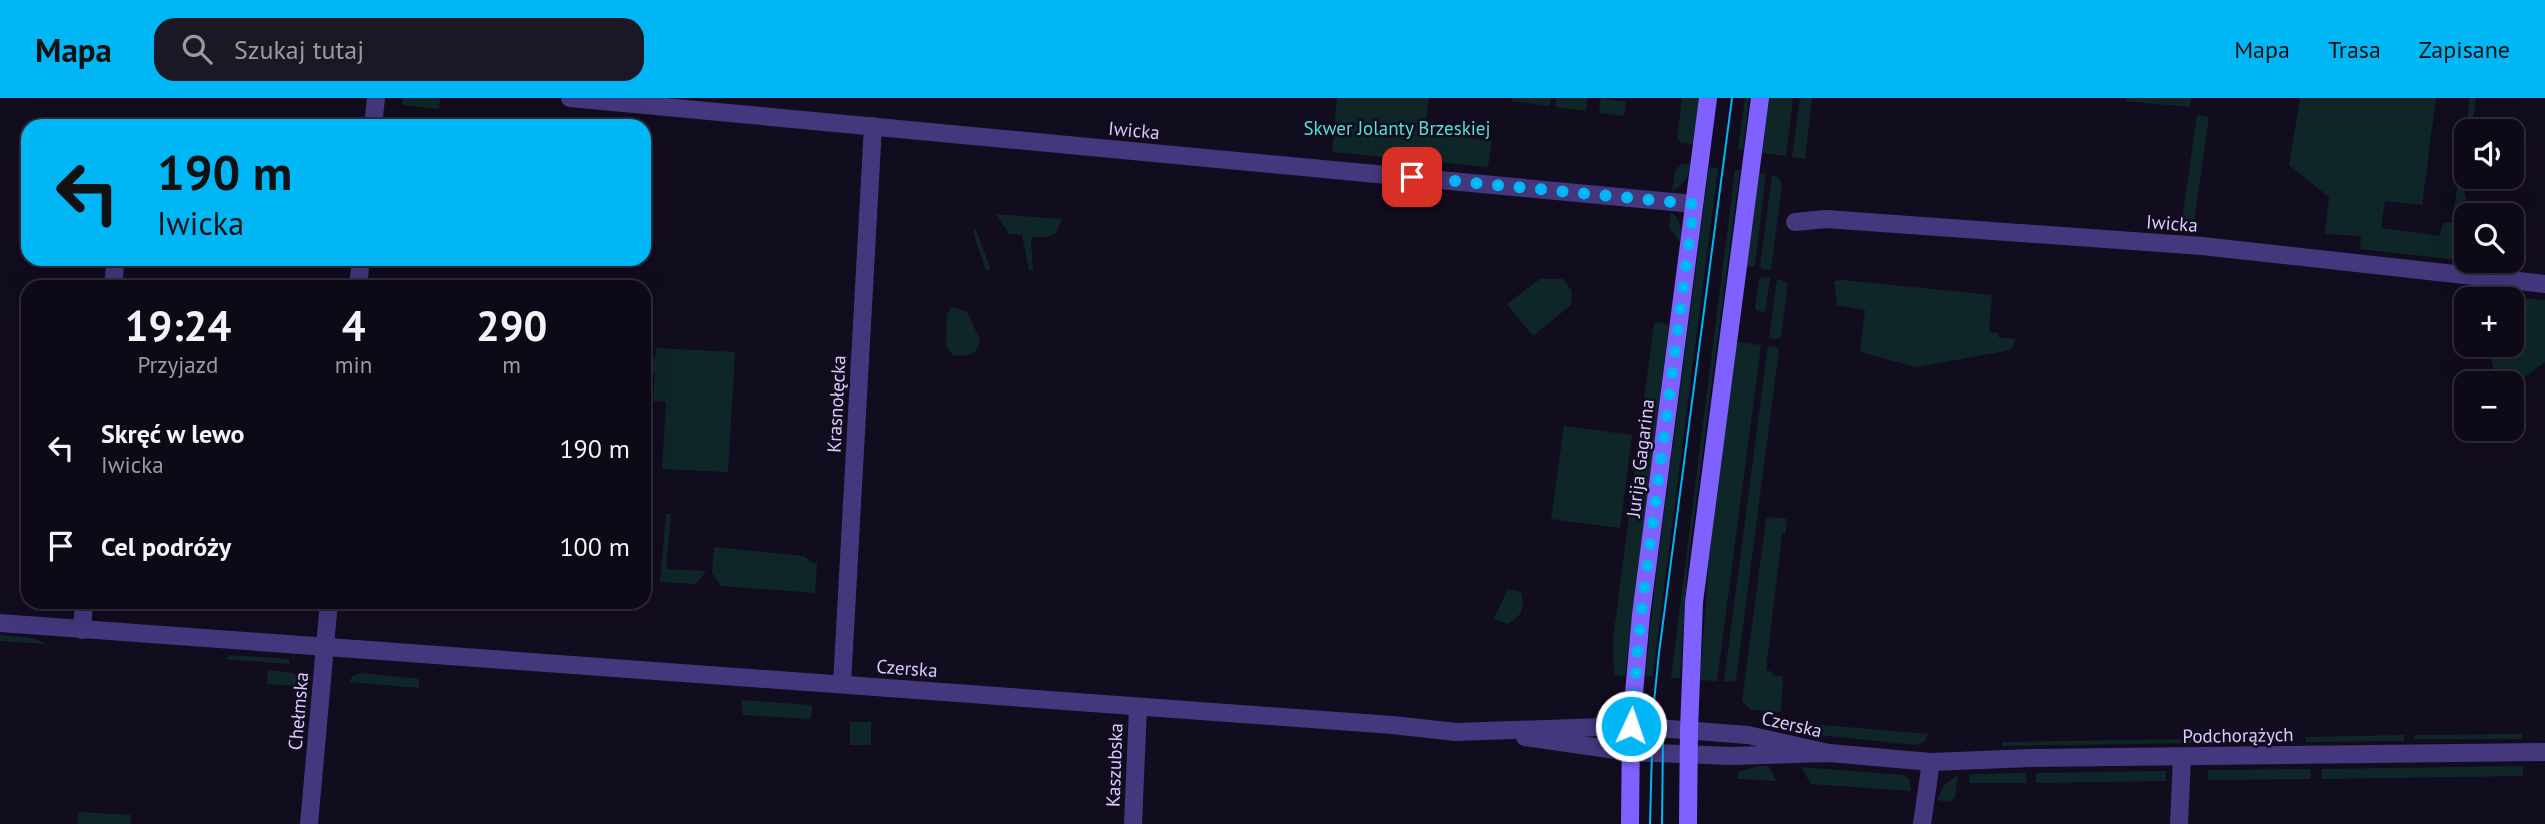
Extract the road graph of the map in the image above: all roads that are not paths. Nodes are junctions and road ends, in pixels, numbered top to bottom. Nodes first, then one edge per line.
1 (376, 98) edge
2 (570, 98) edge
3 (1708, 98) edge
4 (1759, 98) edge
5 (374, 119) edge
6 (864, 125) junction
7 (1694, 204) junction
8 (1795, 222) dead end
9 (115, 267) dead end
10 (114, 280) edge
11 (2545, 284) edge
12 (84, 609) edge
13 (328, 609) edge
14 (0, 623) edge
15 (82, 630) junction
16 (325, 646) junction
17 (842, 684) junction
18 (1138, 707) junction
19 (1631, 726) junction
20 (1689, 730) junction
21 (1485, 731) junction
22 (1630, 752) junction
23 (2545, 752) edge
24 (1829, 753) junction
25 (1688, 754) junction
26 (2182, 757) junction
27 (1931, 762) junction
28 (309, 824) edge
29 (1133, 824) edge
30 (1630, 824) edge
31 (1688, 824) edge
32 (1922, 824) edge
33 (2179, 824) edge

1 - 5 street
2 - 6 street, Iwicka
3 - 7 main road, Jurija Gagarina
4 - 20 main road
6 - 7 street, Iwicka
6 - 17 street, Krasnołęcka
7 - 19 main road, Jurija Gagarina
8 - 11 street, Iwicka
9 - 10 street
12 - 15 street
13 - 16 street, Chełmska
14 - 15 street, Czerska
15 - 16 street, Czerska
16 - 17 street, Czerska
16 - 28 street, Chełmska
17 - 18 street, Czerska
18 - 21 street, Czerska
18 - 29 street, Kaszubska
19 - 20 street, Czerska
19 - 21 street, Czerska
19 - 22 main road, Jurija Gagarina
20 - 24 street, Czerska
20 - 25 main road
21 - 22 street, Czerska
22 - 25 street, Czerska
22 - 30 main road, Jurija Gagarina
23 - 26 street, Podchorążych
24 - 25 street, Czerska
24 - 27 street, Podchorążych
25 - 31 main road
26 - 27 street, Podchorążych
26 - 33 street
27 - 32 street

